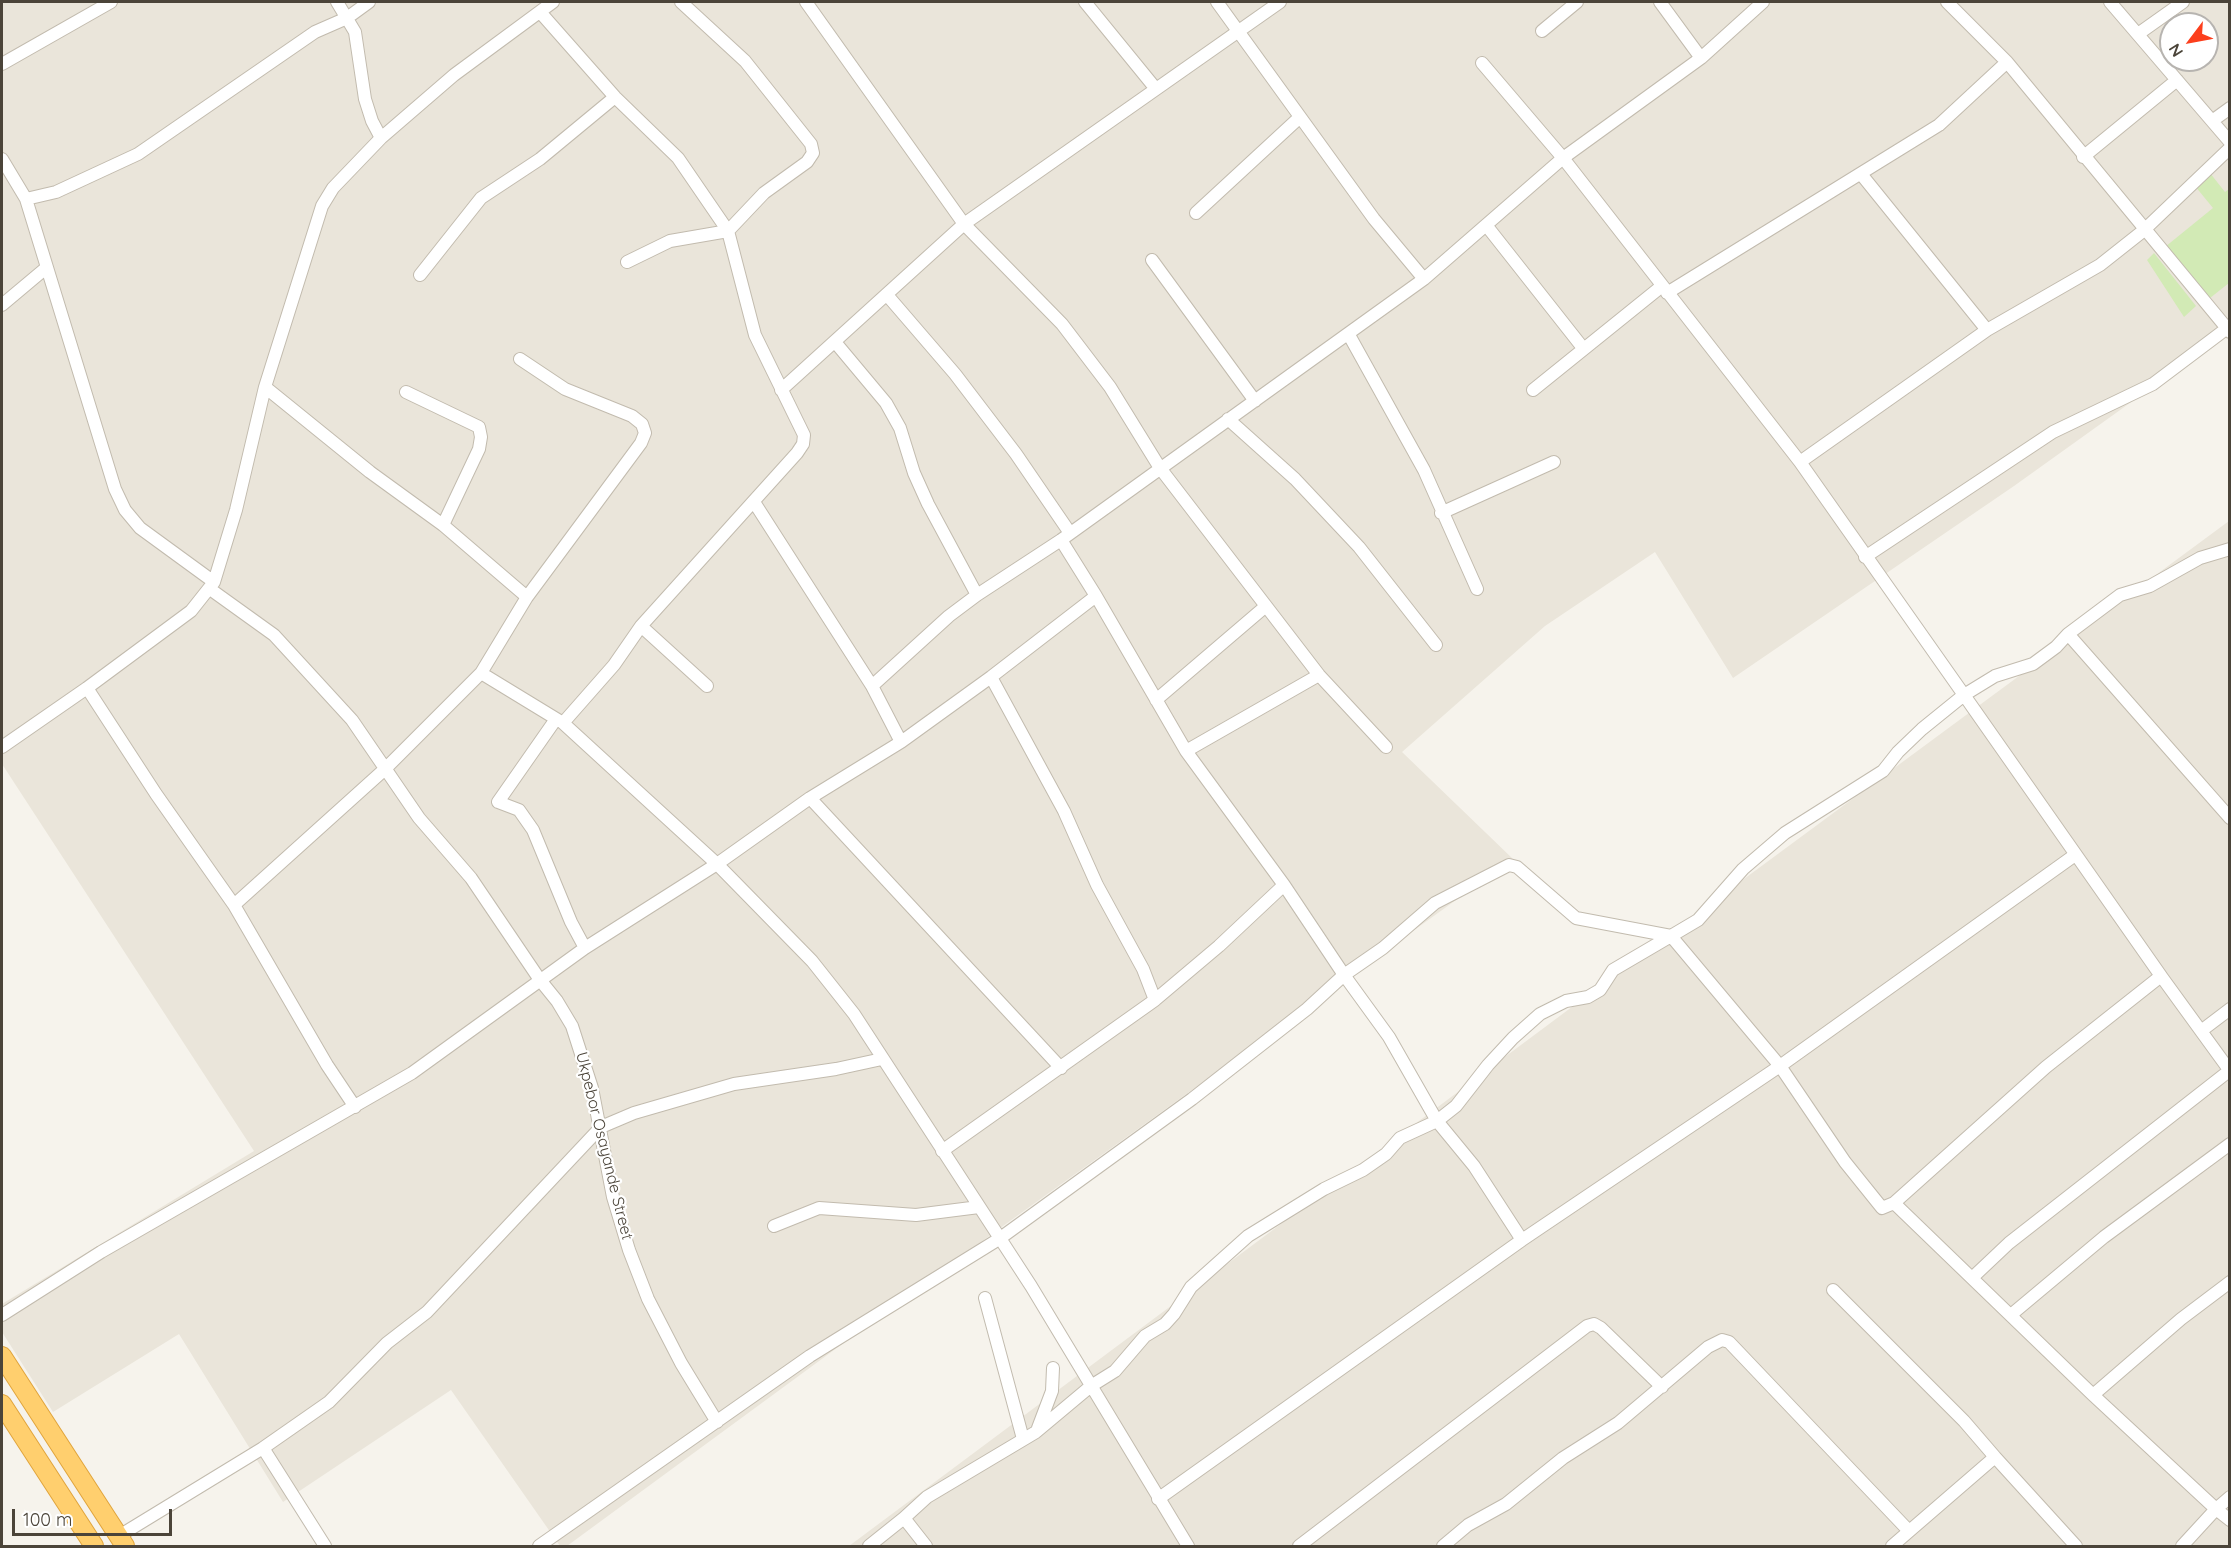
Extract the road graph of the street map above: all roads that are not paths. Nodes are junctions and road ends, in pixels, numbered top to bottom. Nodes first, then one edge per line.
1 (111, 2) edge
2 (337, 2) edge
3 (369, 2) edge
4 (553, 2) edge
5 (681, 2) edge
6 (806, 2) edge
7 (1085, 2) edge
8 (1217, 2) edge
9 (1280, 2) edge
10 (1577, 2) edge
11 (1660, 2) edge
12 (1763, 2) edge
13 (1947, 2) edge
14 (2110, 2) edge
15 (2183, 2) edge
16 (540, 12) junction
17 (347, 18) junction
18 (1238, 31) junction
19 (1542, 31) dead end
20 (2138, 34) junction
21 (1701, 58) junction
22 (2007, 62) junction
23 (1482, 63) dead end
24 (2, 64) edge
25 (2177, 80) junction
26 (1155, 89) junction
27 (615, 97) junction
28 (2229, 108) edge
29 (1300, 117) junction
30 (2212, 121) junction
31 (381, 138) junction
32 (2229, 142) edge
33 (2229, 148) edge
34 (2083, 157) junction
35 (1563, 158) junction
36 (3, 166) edge
37 (1860, 174) junction
38 (26, 199) junction
39 (1196, 213) dead end
40 (964, 224) junction
41 (1486, 225) junction
42 (728, 231) junction
43 (2143, 231) junction
44 (1152, 260) dead end
45 (627, 262) dead end
46 (46, 268) junction
47 (420, 275) dead end
48 (1424, 279) junction
49 (1665, 289) junction
50 (887, 295) junction
51 (2, 305) edge
52 (1987, 330) junction
53 (2228, 331) edge
54 (1349, 335) junction
55 (835, 342) junction
56 (1583, 348) junction
57 (520, 359) dead end
58 (265, 387) junction
59 (781, 390) junction
60 (1533, 390) dead end
61 (406, 392) dead end
62 (1255, 401) junction
63 (1228, 419) junction
64 (1554, 462) dead end
65 (1800, 462) junction
66 (1160, 468) junction
67 (754, 502) junction
68 (1441, 513) junction
69 (443, 525) junction
70 (1066, 537) junction
71 (2229, 549) edge
72 (1865, 557) junction
73 (212, 585) junction
74 (1477, 589) dead end
75 (977, 595) junction
76 (1096, 596) junction
77 (528, 597) junction
78 (1266, 606) junction
79 (641, 626) junction
80 (2068, 634) junction
81 (1436, 645) dead end
82 (481, 673) junction
83 (1319, 675) junction
84 (991, 677) junction
85 (707, 686) dead end
86 (872, 686) junction
87 (87, 688) junction
88 (1964, 695) junction
89 (1156, 700) junction
90 (559, 721) junction
91 (901, 742) junction
92 (2, 747) edge
93 (1386, 747) dead end
94 (1186, 751) junction
95 (385, 769) junction
96 (810, 798) junction
97 (2229, 818) edge
98 (2075, 855) junction
99 (717, 864) junction
100 (1284, 885) junction
101 (234, 905) junction
102 (1671, 936) junction
103 (585, 948) junction
104 (1344, 975) junction
105 (2161, 976) junction
106 (540, 980) junction
107 (1155, 1000) junction
108 (2229, 1009) edge
109 (2201, 1031) junction
110 (882, 1059) junction
111 (1780, 1066) junction
112 (1061, 1068) junction
113 (2229, 1071) edge
114 (355, 1107) junction
115 (1437, 1121) junction
116 (601, 1127) junction
117 (2229, 1144) edge
118 (942, 1151) junction
119 (1894, 1203) junction
120 (979, 1208) junction
121 (774, 1226) dead end
122 (999, 1239) junction
123 (1522, 1240) junction
124 (1972, 1277) junction
125 (2229, 1282) edge
126 (1833, 1290) dead end
127 (985, 1298) dead end
128 (2012, 1314) junction
129 (2, 1316) edge
130 (2, 1356) edge
131 (1053, 1368) dead end
132 (1091, 1386) junction
133 (1662, 1387) junction
134 (2093, 1395) junction
135 (2, 1404) edge
136 (717, 1422) junction
137 (1036, 1432) junction
138 (1023, 1439) junction
139 (263, 1448) junction
140 (1995, 1457) junction
141 (2229, 1497) edge
142 (1158, 1499) junction
143 (2217, 1509) junction
144 (904, 1518) junction
145 (2229, 1520) edge
146 (1908, 1530) junction
147 (122, 1541) edge
148 (94, 1546) edge
149 (325, 1546) edge
150 (539, 1546) edge
151 (869, 1546) edge
152 (926, 1546) edge
153 (1188, 1546) edge
154 (1299, 1546) edge
155 (1443, 1546) edge
156 (1892, 1546) edge
157 (2076, 1546) edge
158 (2182, 1546) edge

1 - 24 street
2 - 17 street
3 - 17 street
4 - 16 street
5 - 42 street
6 - 40 street
7 - 26 street
8 - 18 street
9 - 18 street
10 - 19 street
11 - 21 street
12 - 21 street
13 - 22 street
14 - 20 street
15 - 20 street
16 - 27 street
16 - 31 street
17 - 31 street
17 - 38 street
18 - 26 street
18 - 29 street
20 - 25 street
21 - 35 street
22 - 34 street
22 - 37 street
23 - 35 street
25 - 30 street
25 - 34 street
26 - 40 street
27 - 42 street
27 - 47 street
28 - 30 street
29 - 39 street
29 - 48 street
30 - 32 street
31 - 58 street
33 - 43 street
34 - 43 street
35 - 41 street
35 - 49 street
36 - 38 street, Ukpebor Osayande Street
37 - 49 street
37 - 52 street
38 - 46 street, Ukpebor Osayande Street
40 - 50 street
40 - 66 street
41 - 48 street
41 - 56 street
42 - 45 street
42 - 59 street
43 - 52 street
43 - 53 street
44 - 62 street
46 - 51 street
46 - 73 street, Ukpebor Osayande Street
48 - 54 street
49 - 56 street
49 - 65 street
50 - 55 street
50 - 70 street
52 - 65 street
53 - 72 street
54 - 62 street
54 - 68 street
55 - 59 street
55 - 75 street
56 - 60 street
57 - 77 street
58 - 69 street
58 - 73 street
59 - 67 street
61 - 69 street
62 - 63 street
63 - 66 street
63 - 81 street
64 - 68 street
65 - 72 street
66 - 70 street
66 - 78 street
67 - 79 street
67 - 86 street
68 - 74 street
69 - 77 street
70 - 75 street
70 - 76 street
71 - 80 street
72 - 88 street
73 - 87 street
73 - 95 street, Ukpebor Osayande Street
75 - 86 street
76 - 84 street
76 - 89 street
77 - 82 street
78 - 83 street
78 - 89 street
79 - 85 street
79 - 90 street
80 - 88 street
80 - 97 street
82 - 90 street
82 - 95 street
83 - 93 street
83 - 94 street
84 - 91 street
84 - 107 street
86 - 91 street
87 - 92 street
87 - 101 street
88 - 98 street
88 - 102 street
89 - 94 street
90 - 99 street
90 - 103 street
91 - 96 street
94 - 100 street
95 - 101 street
95 - 106 street, Ukpebor Osayande Street
96 - 99 street
96 - 112 street
98 - 105 street
98 - 111 street
99 - 103 street
99 - 110 street
100 - 104 street
100 - 107 street
101 - 114 street
102 - 104 street
102 - 111 street
102 - 115 street
103 - 106 street
104 - 115 street
104 - 122 street
105 - 109 street
105 - 119 street
106 - 114 street
106 - 116 street, Ukpebor Osayande Street
107 - 112 street
108 - 109 street
109 - 113 street
110 - 116 street
110 - 118 street
111 - 119 street
111 - 123 street
112 - 118 street
113 - 124 street
114 - 129 street
115 - 123 street
115 - 132 street
116 - 136 street, Ukpebor Osayande Street
116 - 139 street
117 - 128 street
118 - 120 street
119 - 124 street
120 - 121 street
120 - 122 street
122 - 132 street
122 - 136 street
123 - 142 street
124 - 128 street
125 - 134 street
126 - 140 street
127 - 138 street
128 - 134 street
130 - 147 highway
131 - 137 street
132 - 137 street
132 - 142 street
133 - 146 street
133 - 154 street
133 - 155 street
134 - 143 street
135 - 148 highway
136 - 150 street
137 - 138 street
138 - 144 street
139 - 147 street
139 - 149 street
140 - 146 street
140 - 157 street
141 - 143 street
142 - 153 street
143 - 145 street
143 - 158 street
144 - 151 street
144 - 152 street
146 - 156 street

